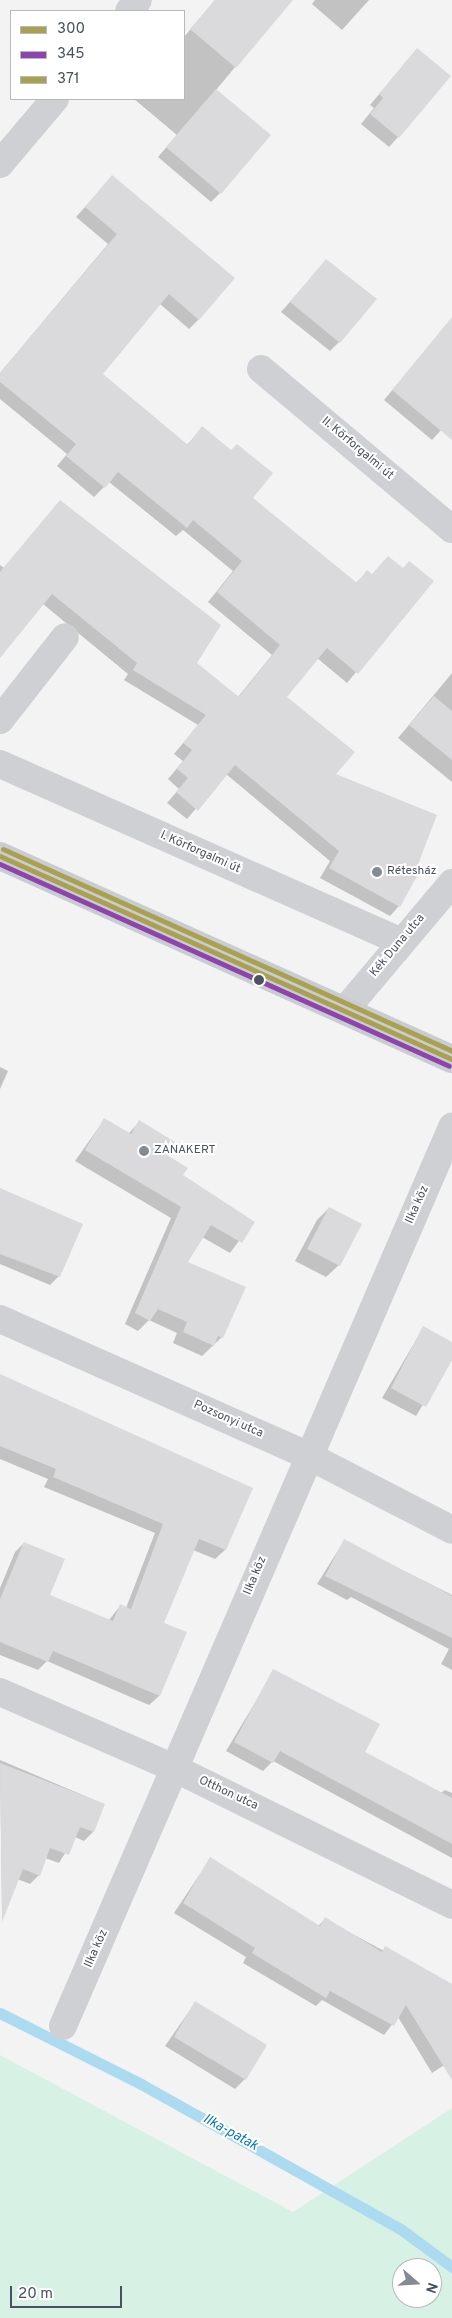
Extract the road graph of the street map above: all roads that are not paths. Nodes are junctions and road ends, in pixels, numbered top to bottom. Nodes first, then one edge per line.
1 (138, 0) edge
2 (130, 10) edge
3 (54, 100) edge
4 (0, 164) edge
5 (261, 369) dead end
6 (452, 530) edge
7 (65, 636) dead end
8 (0, 720) edge
9 (0, 764) edge
10 (0, 856) edge
11 (452, 883) edge
12 (400, 942) junction
13 (345, 1010) junction
14 (452, 1059) edge
15 (452, 1127) edge
16 (0, 1319) edge
17 (307, 1455) junction
18 (452, 1530) edge
19 (0, 1692) edge
20 (176, 1769) junction
21 (452, 1905) edge
22 (63, 2026) dead end

1 - 2 street
3 - 4 street
5 - 6 street, II. Körforgalmi út
7 - 8 street
9 - 12 street, I. Körforgalmi út
10 - 13 main road
11 - 12 street, Kék Duna utca
12 - 13 street, Kék Duna utca
13 - 14 main road
15 - 17 street, Ilka köz
16 - 17 street, Pozsonyi utca
17 - 18 street, Pozsonyi utca
17 - 20 street, Ilka köz
19 - 20 street, Otthon utca
20 - 21 street, Otthon utca
20 - 22 street, Ilka köz

